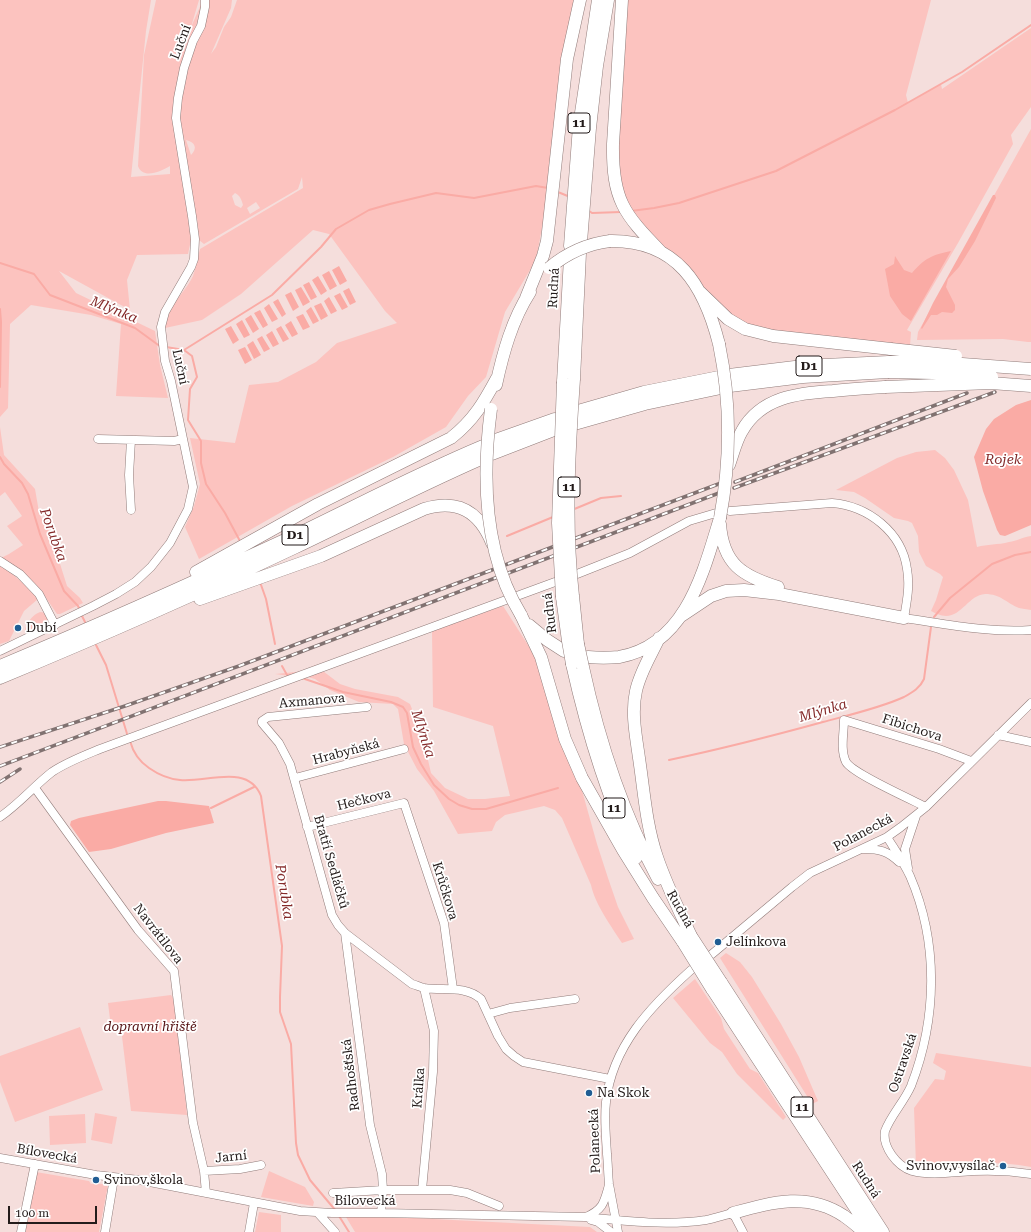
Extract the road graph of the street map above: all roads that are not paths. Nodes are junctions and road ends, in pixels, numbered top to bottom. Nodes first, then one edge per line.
1 (205, 0) edge
2 (580, 0) edge
3 (598, 0) edge
4 (608, 0) edge
5 (622, 0) edge
6 (575, 250) junction
7 (661, 252) junction
8 (700, 292) junction
9 (526, 298) junction
10 (1031, 364) edge
11 (888, 367) junction
12 (1031, 369) edge
13 (1031, 380) edge
14 (1031, 386) edge
15 (487, 408) junction
16 (578, 417) dead end
17 (554, 425) dead end
18 (98, 438) dead end
19 (183, 439) junction
20 (131, 440) junction
21 (727, 470) junction
22 (131, 510) dead end
23 (722, 514) junction
24 (718, 535) junction
25 (495, 549) junction
26 (0, 561) edge
27 (577, 574) dead end
28 (556, 582) dead end
29 (844, 606) junction
30 (521, 615) junction
31 (680, 616) junction
32 (904, 618) junction
33 (55, 625) junction
34 (108, 626) junction
35 (1031, 630) edge
36 (659, 638) junction
37 (74, 642) junction
38 (570, 645) junction
39 (0, 651) edge
40 (581, 663) junction
41 (0, 666) edge
42 (0, 678) edge
43 (1031, 703) edge
44 (367, 707) dead end
45 (262, 723) joint
46 (998, 735) junction
47 (1031, 742) edge
48 (404, 749) dead end
49 (971, 761) junction
50 (295, 778) junction
51 (35, 788) junction
52 (404, 803) joint
53 (926, 807) junction
54 (916, 815) junction
55 (0, 817) edge
56 (307, 827) junction
57 (887, 837) junction
58 (861, 850) junction
59 (909, 875) junction
60 (345, 933) junction
61 (687, 939) junction
62 (712, 954) dead end
63 (691, 970) dead end
64 (716, 986) junction
65 (424, 988) junction
66 (452, 990) junction
67 (575, 999) dead end
68 (488, 1014) junction
69 (610, 1079) junction
70 (0, 1158) edge
71 (35, 1164) junction
72 (261, 1165) dead end
73 (204, 1171) junction
74 (1031, 1174) edge
75 (114, 1178) junction
76 (609, 1183) junction
77 (383, 1190) junction
78 (422, 1190) junction
79 (333, 1192) dead end
80 (206, 1193) junction
81 (254, 1203) junction
82 (499, 1206) dead end
83 (734, 1212) junction
84 (318, 1213) junction
85 (381, 1213) junction
86 (585, 1217) junction
87 (616, 1220) junction
88 (21, 1232) edge
89 (105, 1232) edge
90 (249, 1232) edge
91 (334, 1232) edge
92 (611, 1232) edge
93 (618, 1232) edge
94 (743, 1232) edge
95 (863, 1232) edge
96 (871, 1232) edge
97 (883, 1232) edge

1 - 19 street, Luční
2 - 9 highway
3 - 6 highway, Rudná / 11
4 - 6 highway, Rudná / 11
5 - 7 highway
6 - 38 highway, Rudná / 11, bridge
7 - 8 highway
7 - 9 highway, bridge
8 - 10 highway, bridge
8 - 21 highway, bridge
9 - 15 highway
11 - 12 highway, D1, bridge
11 - 13 highway, D1, bridge
11 - 16 highway, D1
14 - 21 highway, bridge
15 - 25 highway, bridge
15 - 34 highway
17 - 34 highway, D1
18 - 20 street
19 - 20 street
19 - 33 street, Luční
20 - 22 street
21 - 23 highway, bridge
23 - 24 highway
23 - 27 street
23 - 32 street
24 - 29 highway
24 - 31 highway
25 - 30 highway, bridge
25 - 34 highway, bridge
26 - 33 street
28 - 51 street
29 - 31 highway
29 - 32 highway
30 - 38 highway
30 - 61 highway
31 - 36 highway
32 - 35 street
33 - 39 street, Luční
34 - 37 highway, D1
36 - 40 highway
36 - 61 highway
37 - 41 highway, D1
37 - 42 highway, D1
38 - 40 highway, Rudná / 11, bridge
40 - 61 highway, Rudná / 11
43 - 46 street, Polanecká
44 - 45 street, Axmanova
45 - 50 street, Bratří Sedláčků
46 - 47 street
46 - 49 street, Polanecká
48 - 50 street, Hrabyňská
49 - 53 street, Polanecká
49 - 53 street, Fibichova
50 - 56 street, Bratří Sedláčků
51 - 55 street
51 - 73 street, Navrátilova
52 - 56 street, Hečkova
52 - 66 street, Krůčkova
53 - 54 street, Polanecká
54 - 57 street, Polanecká
54 - 59 street
56 - 60 street, Bratří Sedláčků
57 - 58 street, Polanecká
57 - 59 street, Ostravská
58 - 59 street
58 - 62 street, Polanecká
59 - 74 street, Ostravská
60 - 65 street, Bratří Sedláčků
60 - 77 street, Radhošťská
61 - 64 highway, 11, bridge
63 - 69 street, Polanecká
64 - 96 highway, Rudná / 11
64 - 97 highway, Rudná / 11
65 - 66 street, Bratří Sedláčků
65 - 78 street, Králka
66 - 68 street, Bratří Sedláčků
67 - 68 street
68 - 69 street, Bratří Sedláčků
69 - 76 street, Polanecká
70 - 71 street, Bílovecká
71 - 75 street, Bílovecká
71 - 88 street
72 - 73 street, Jarní
73 - 80 street, Navrátilova
75 - 80 street, Bílovecká
75 - 89 street
76 - 86 street
76 - 87 street, Polanecká
77 - 78 street
77 - 79 street
77 - 85 street, Radhošťská
78 - 82 street
80 - 81 street, Bílovecká
81 - 84 street, Bílovecká
81 - 90 street
83 - 87 street, Bílovecká
83 - 94 street
83 - 95 highway
84 - 85 street, Bílovecká
84 - 91 street
85 - 86 street, Bílovecká
86 - 87 street, Bílovecká
86 - 92 street
87 - 93 street, Polanecká

